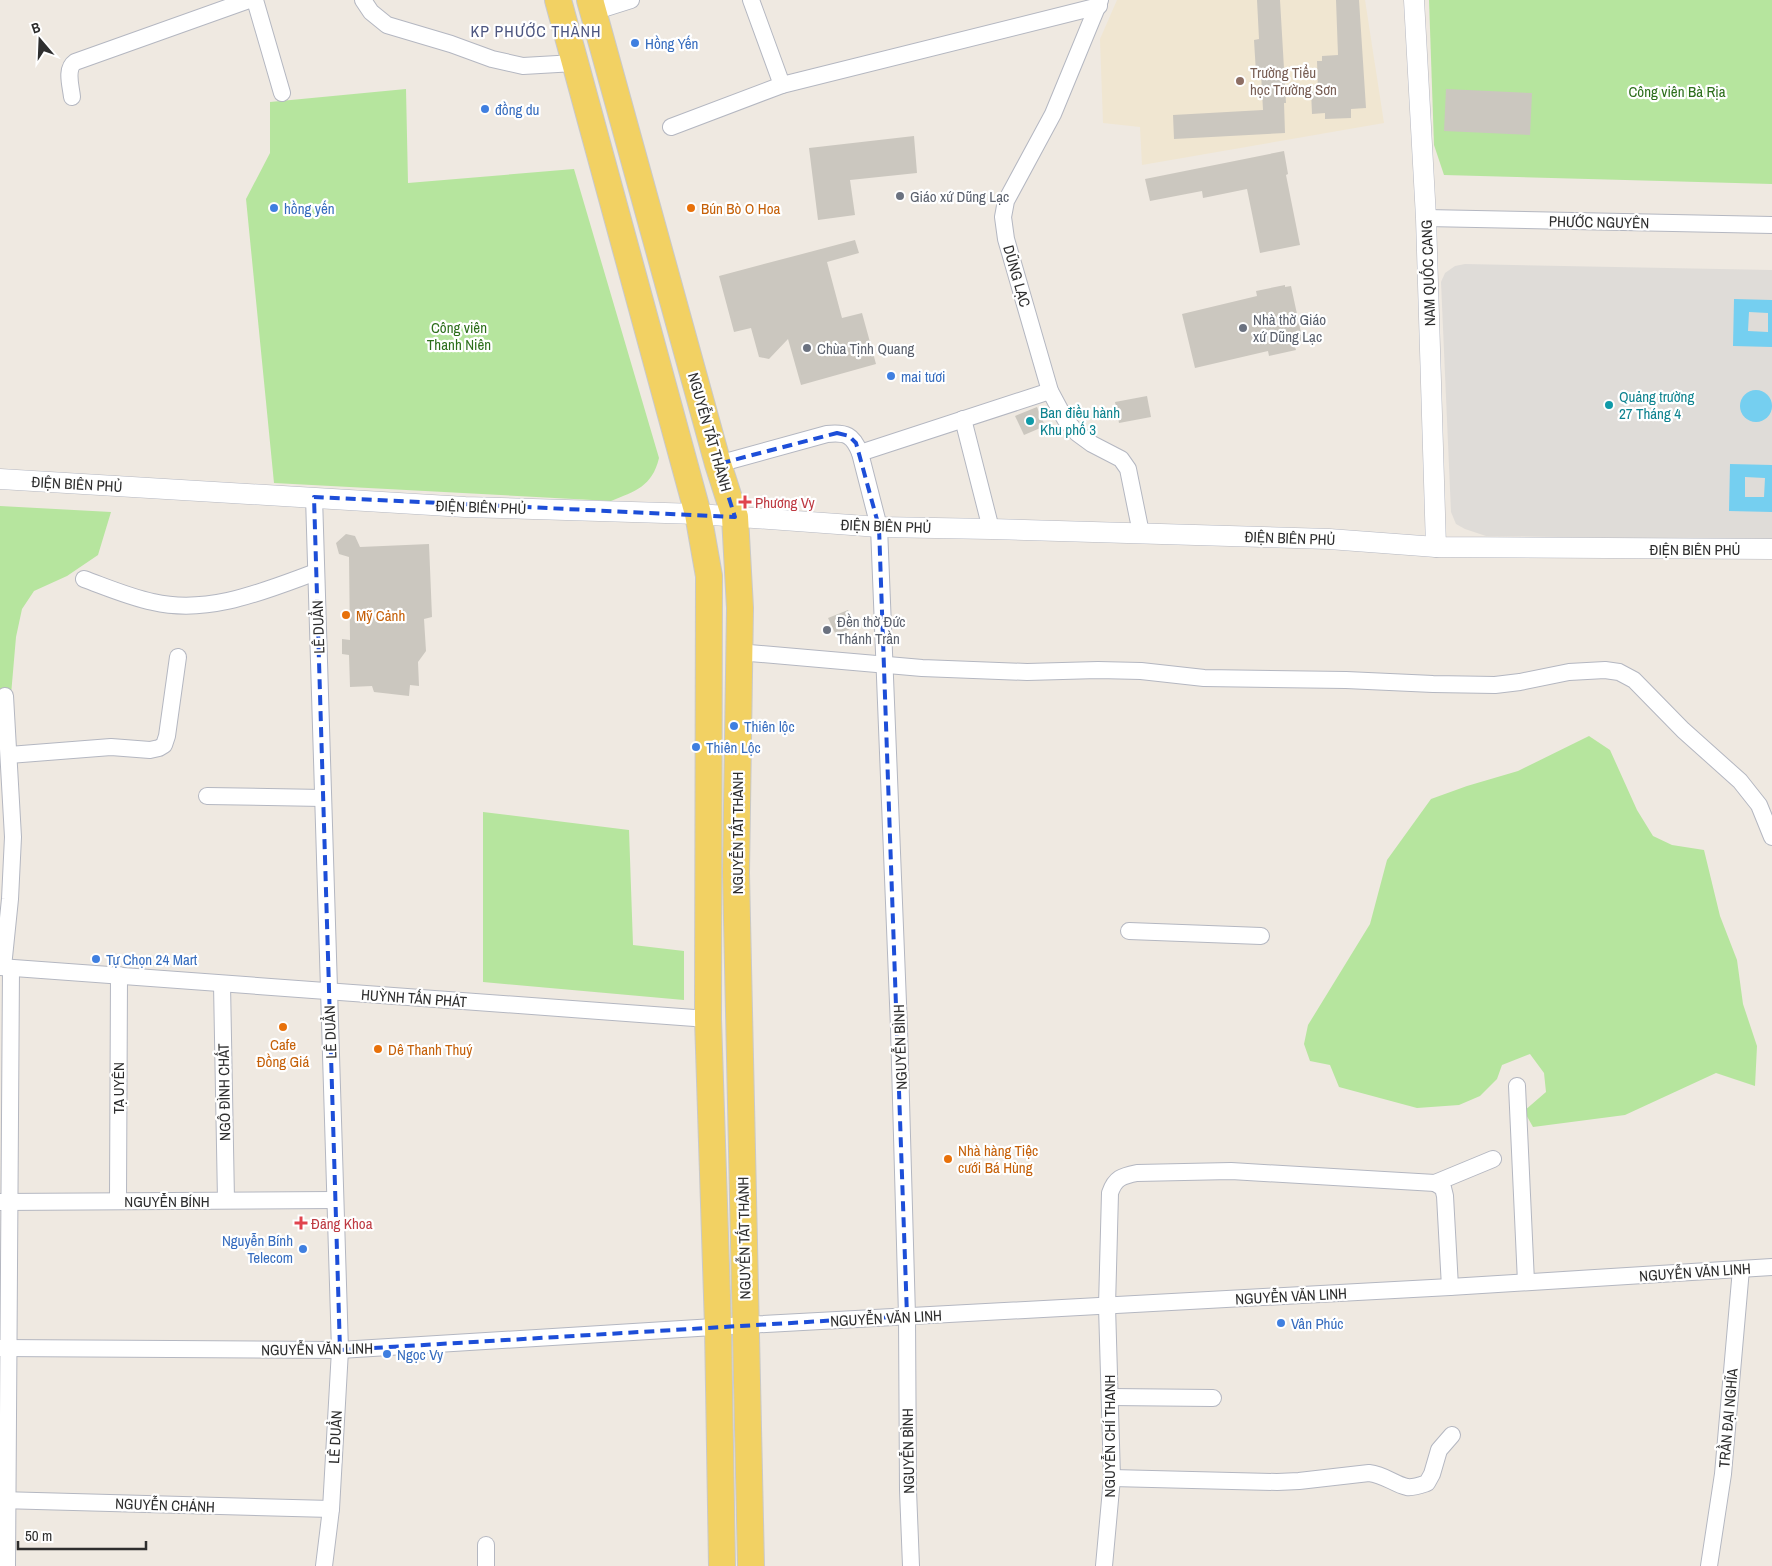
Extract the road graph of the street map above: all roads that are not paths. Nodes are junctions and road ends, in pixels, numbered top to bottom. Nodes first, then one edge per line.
1 (249, 0) edge
2 (255, 0) edge
3 (363, 0) edge
4 (558, 0) edge
5 (631, 0) edge
6 (751, 0) edge
7 (1414, 0) edge
8 (1099, 3) edge
9 (592, 6) edge
10 (575, 63) junction
11 (782, 86) junction
12 (282, 93) dead end
13 (72, 97) dead end
14 (670, 127) dead end
15 (1426, 218) junction
16 (1772, 225) edge
17 (1050, 391) junction
18 (963, 419) junction
19 (860, 453) junction
20 (718, 464) junction
21 (0, 479) edge
22 (314, 498) junction
23 (698, 514) junction
24 (735, 517) junction
25 (879, 527) junction
26 (992, 529) junction
27 (1141, 534) junction
28 (1436, 547) junction
29 (1772, 549) edge
30 (316, 572) junction
31 (84, 579) dead end
32 (738, 652) junction
33 (178, 657) dead end
34 (884, 665) junction
35 (5, 696) dead end
36 (9, 755) junction
37 (207, 796) dead end
38 (323, 798) junction
39 (1772, 837) edge
40 (1129, 931) dead end
41 (1260, 936) dead end
42 (5, 967) edge
43 (119, 975) junction
44 (222, 984) junction
45 (328, 992) junction
46 (708, 1019) junction
47 (1517, 1086) dead end
48 (1493, 1159) dead end
49 (1435, 1183) junction
50 (226, 1200) junction
51 (335, 1200) junction
52 (118, 1201) junction
53 (5, 1202) edge
54 (1772, 1267) edge
55 (1741, 1269) junction
56 (1526, 1282) junction
57 (1450, 1287) junction
58 (1107, 1306) junction
59 (907, 1316) junction
60 (746, 1325) junction
61 (718, 1327) junction
62 (4, 1348) edge
63 (340, 1350) junction
64 (1110, 1396) junction
65 (1213, 1398) dead end
66 (1452, 1435) dead end
67 (1112, 1478) junction
68 (4, 1500) edge
69 (331, 1509) junction
70 (486, 1545) dead end
71 (7, 1566) edge
72 (324, 1566) edge
73 (486, 1566) edge
74 (722, 1566) edge
75 (751, 1566) edge
76 (911, 1566) edge
77 (1104, 1566) edge
78 (1710, 1566) edge

1 - 13 street
2 - 12 street
3 - 10 street
4 - 10 main road, NGUYỄN TẤT THÀNH
5 - 9 street
6 - 11 street
7 - 15 street, NAM QUỐC CANG
8 - 11 street
8 - 17 street, DŨNG LẠC
9 - 20 main road, NGUYỄN TẤT THÀNH
10 - 23 main road, NGUYỄN TẤT THÀNH
11 - 14 street
15 - 16 street, PHƯỚC NGUYÊN
15 - 28 street, NAM QUỐC CANG
17 - 18 street
17 - 27 street, DŨNG LẠC
18 - 19 street
18 - 26 street
19 - 20 street
19 - 25 street, NGUYỄN BÌNH
20 - 24 main road, NGUYỄN TẤT THÀNH
21 - 22 street, ĐIỆN BIÊN PHỦ
22 - 23 street, ĐIỆN BIÊN PHỦ
22 - 30 street, LÊ DUẨN
23 - 24 street, ĐIỆN BIÊN PHỦ
23 - 46 main road, NGUYỄN TẤT THÀNH
24 - 25 street, ĐIỆN BIÊN PHỦ
24 - 32 main road, NGUYỄN TẤT THÀNH
25 - 26 street, ĐIỆN BIÊN PHỦ
25 - 34 street, NGUYỄN BÌNH
26 - 27 street, ĐIỆN BIÊN PHỦ
27 - 28 street, ĐIỆN BIÊN PHỦ
28 - 29 street, ĐIỆN BIÊN PHỦ
30 - 31 street
30 - 38 street, LÊ DUẨN
32 - 34 street
32 - 60 main road, NGUYỄN TẤT THÀNH
33 - 36 street
34 - 39 street
34 - 59 street, NGUYỄN BÌNH
35 - 36 street
36 - 42 street
37 - 38 street
38 - 45 street, LÊ DUẨN
40 - 41 street
42 - 43 street, HUỲNH TẤN PHÁT
42 - 53 street
43 - 44 street, HUỲNH TẤN PHÁT
43 - 52 street, TẠ UYÊN
44 - 45 street, HUỲNH TẤN PHÁT
44 - 50 street, NGÔ ĐÌNH CHẤT
45 - 46 street, HUỲNH TẤN PHÁT
45 - 51 street, LÊ DUẨN
46 - 61 main road, NGUYỄN TẤT THÀNH
47 - 56 street
48 - 49 street
49 - 57 street
49 - 58 street, NGUYỄN CHÍ THANH
50 - 51 street, NGUYỄN BÍNH
50 - 52 street, NGUYỄN BÍNH
51 - 63 street, LÊ DUẨN
52 - 53 street, NGUYỄN BÍNH
53 - 62 street
54 - 55 street, NGUYỄN VĂN LINH
55 - 56 street, NGUYỄN VĂN LINH
55 - 78 street, TRẦN ĐẠI NGHĨA
56 - 57 street, NGUYỄN VĂN LINH
57 - 58 street, NGUYỄN VĂN LINH
58 - 59 street, NGUYỄN VĂN LINH
58 - 64 street, NGUYỄN CHÍ THANH
59 - 60 street, NGUYỄN VĂN LINH
59 - 76 street, NGUYỄN BÌNH
60 - 61 street, NGUYỄN VĂN LINH
60 - 75 main road, NGUYỄN TẤT THÀNH
61 - 63 street, NGUYỄN VĂN LINH
61 - 74 main road, NGUYỄN TẤT THÀNH
62 - 63 street, NGUYỄN VĂN LINH
62 - 68 street
63 - 69 street, LÊ DUẨN
64 - 65 street
64 - 67 street, NGUYỄN CHÍ THANH
66 - 67 street
67 - 77 street, NGUYỄN CHÍ THANH
68 - 69 street, NGUYỄN CHÁNH
68 - 71 street
69 - 72 street, LÊ DUẨN
70 - 73 street

